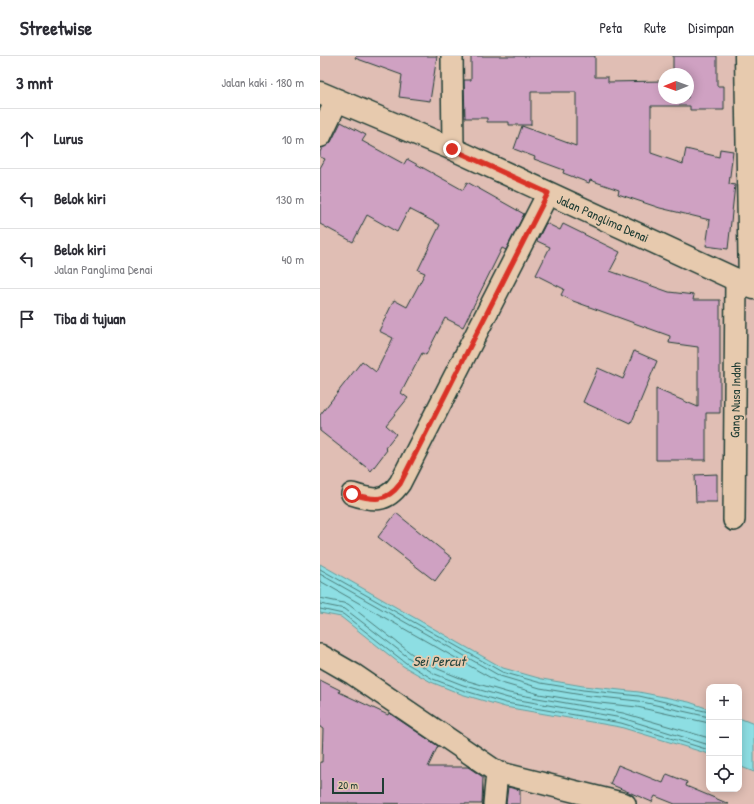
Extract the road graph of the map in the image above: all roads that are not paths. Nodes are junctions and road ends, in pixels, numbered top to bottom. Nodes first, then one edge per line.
1 (452, 56) edge
2 (746, 56) edge
3 (329, 96) edge
4 (320, 136) edge
5 (452, 149) junction
6 (548, 193) junction
7 (747, 284) edge
8 (352, 494) dead end
9 (734, 520) dead end
10 (320, 655) edge
11 (496, 772) junction
12 (619, 803) edge
13 (494, 804) edge

1 - 5 street
2 - 7 main road
3 - 4 main road
3 - 5 main road, Jalan Panglima Denai
5 - 6 main road, Jalan Panglima Denai
6 - 7 main road, Jalan Panglima Denai
6 - 8 street
7 - 9 street, Gang Nusa Indah
10 - 11 street
11 - 12 street
11 - 13 street

